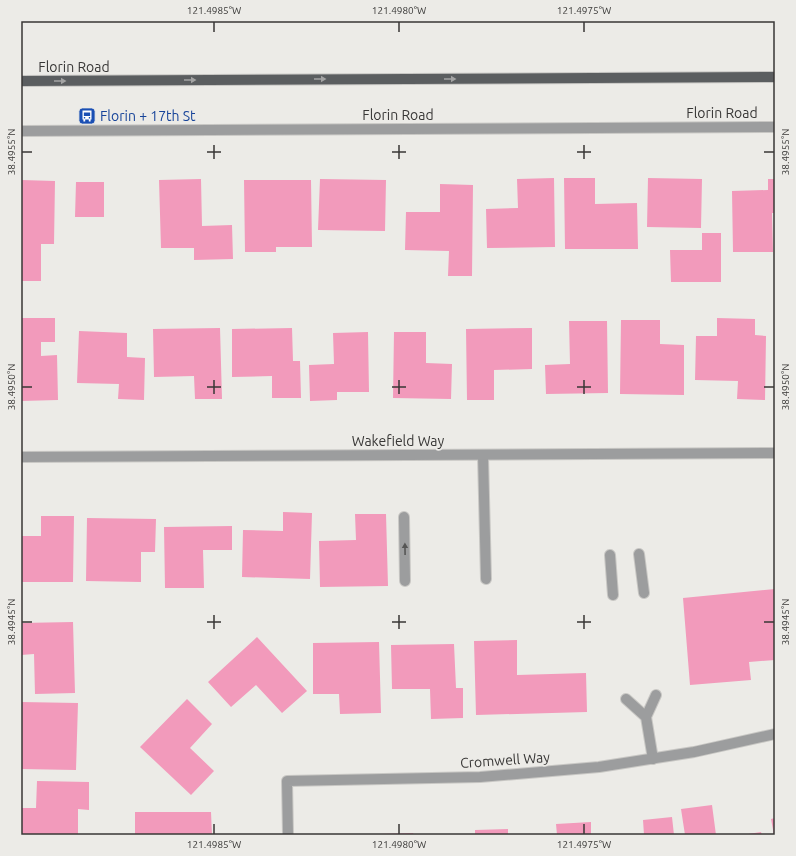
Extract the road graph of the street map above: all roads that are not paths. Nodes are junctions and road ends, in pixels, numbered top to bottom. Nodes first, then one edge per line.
1 (775, 77) edge
2 (21, 81) edge
3 (775, 127) edge
4 (21, 131) edge
5 (775, 453) edge
6 (483, 455) junction
7 (21, 457) edge
8 (404, 517) dead end
9 (639, 554) dead end
10 (610, 555) dead end
11 (486, 579) dead end
12 (405, 581) dead end
13 (644, 593) dead end
14 (613, 595) dead end
15 (656, 695) dead end
16 (626, 699) dead end
17 (646, 718) junction
18 (775, 734) edge
19 (653, 759) junction
20 (288, 835) edge

2 -> 1 main road, Florin Road
3 - 4 street, Florin Road
5 - 6 street, Wakefield Way
6 - 7 street, Wakefield Way
6 - 11 street
12 -> 8 street
9 - 13 street
10 - 14 street
15 - 17 street
16 - 17 street
17 - 19 street
18 - 19 street, Cromwell Way
19 - 20 street, Cromwell Way

